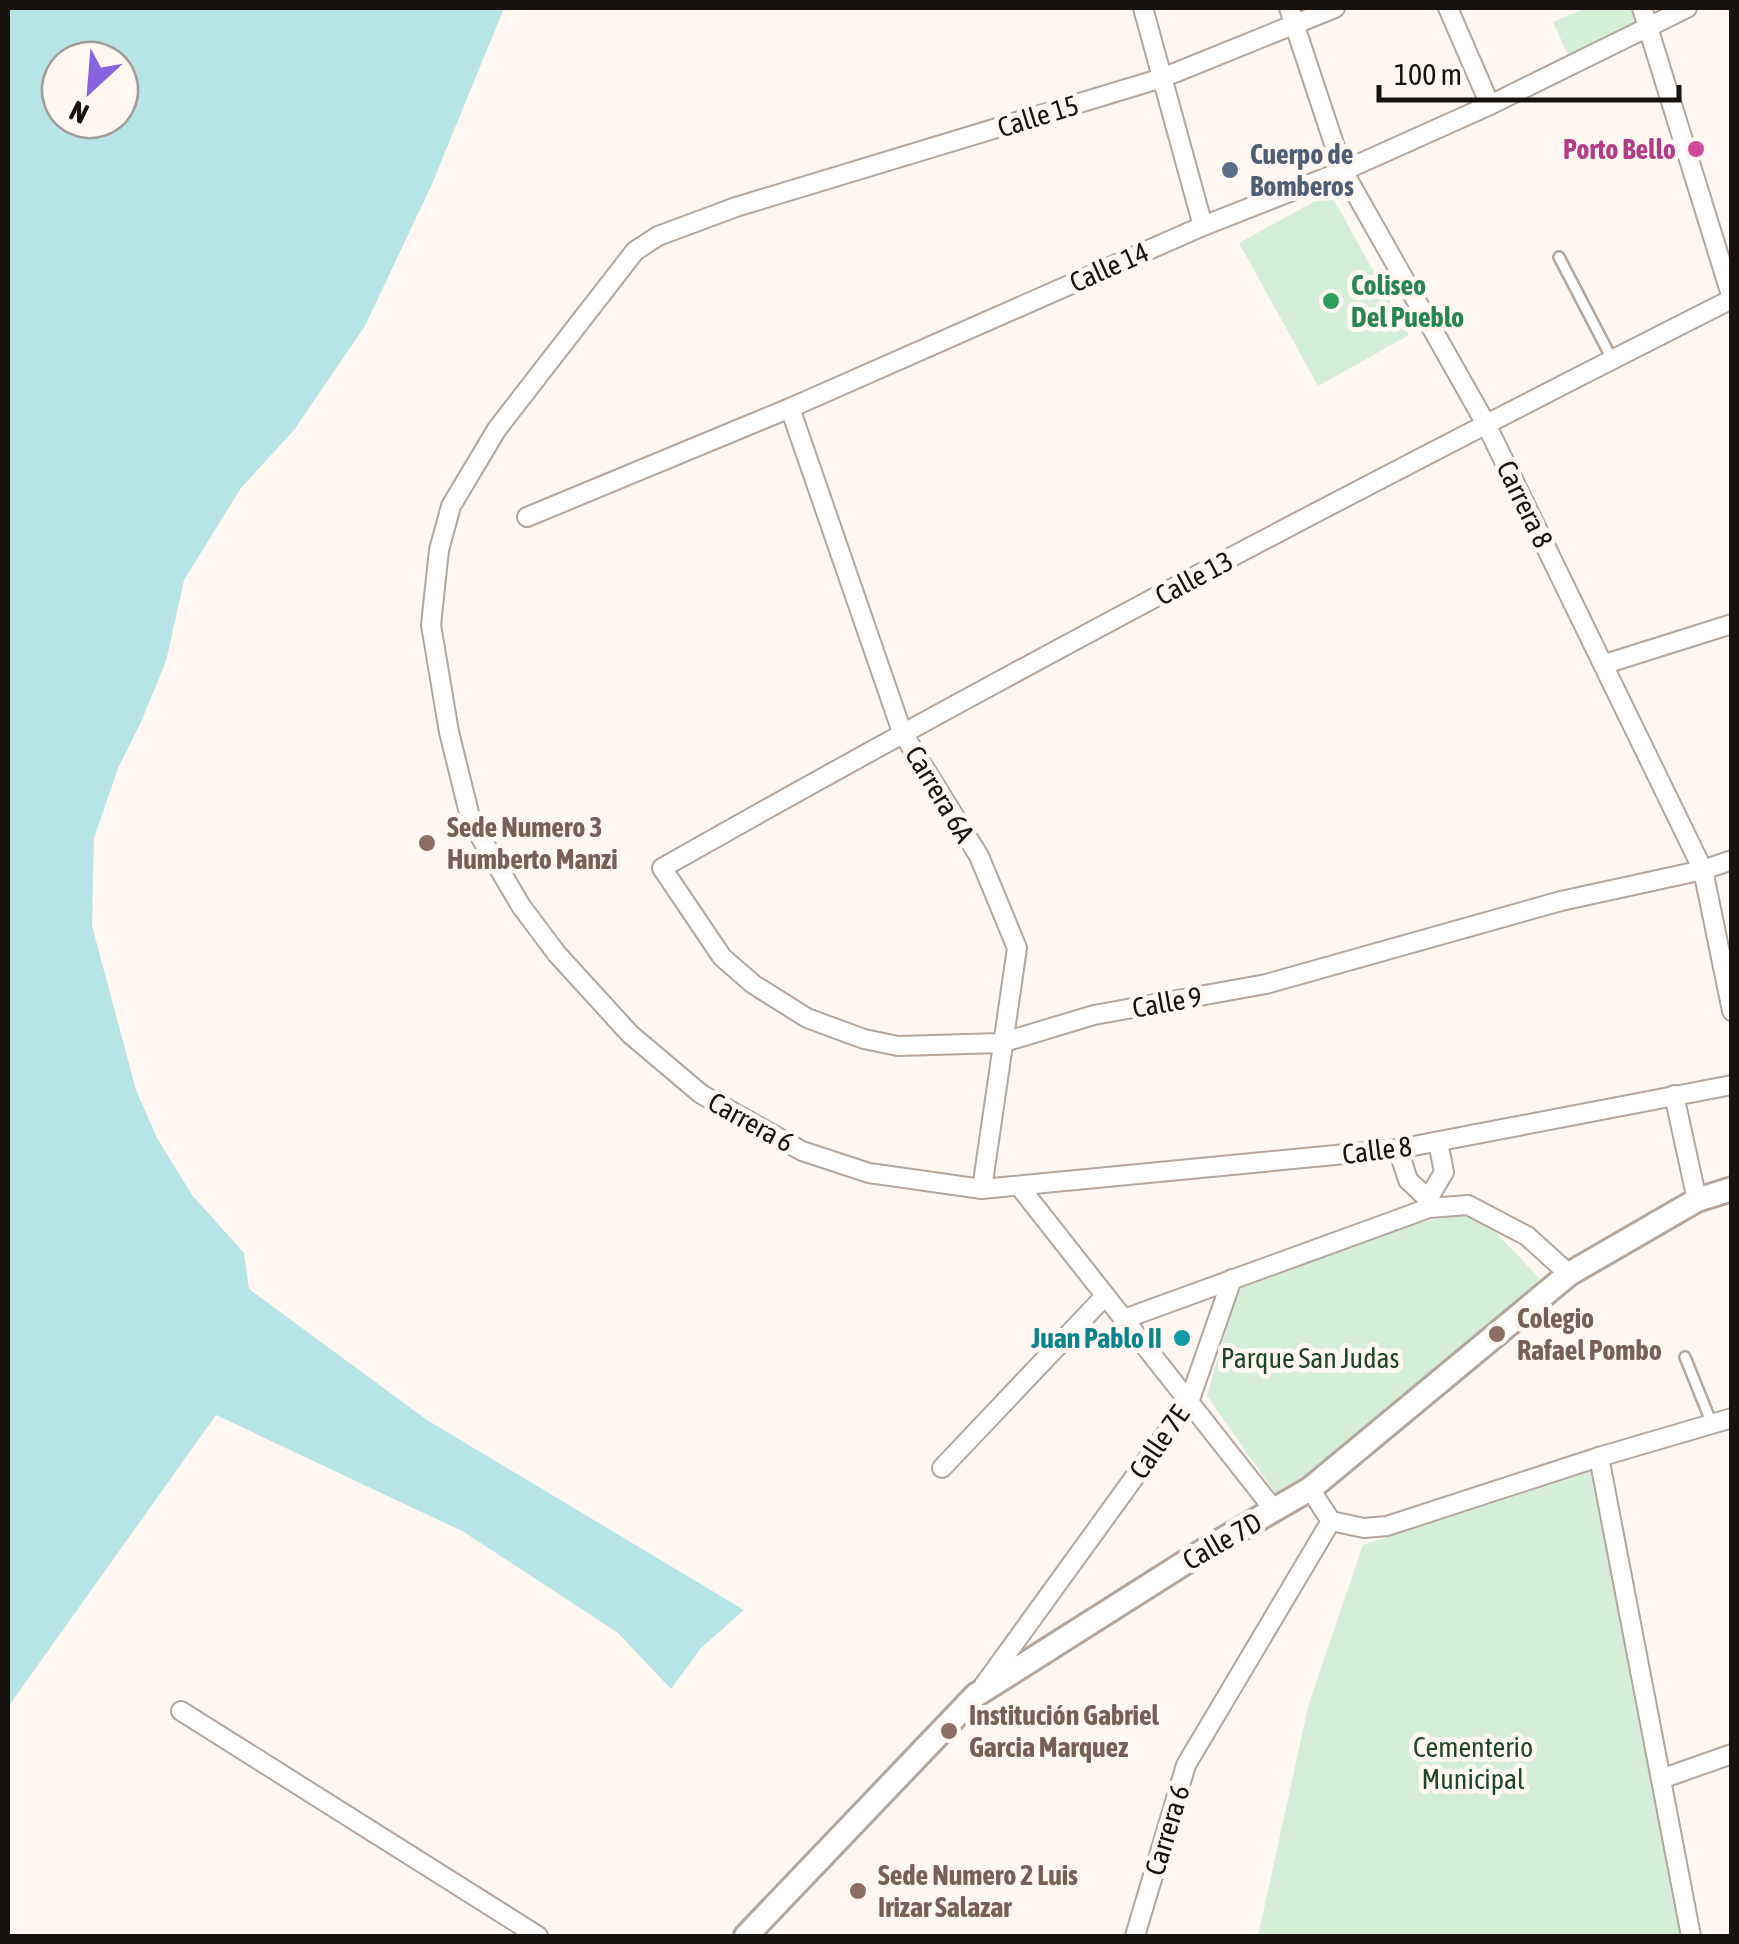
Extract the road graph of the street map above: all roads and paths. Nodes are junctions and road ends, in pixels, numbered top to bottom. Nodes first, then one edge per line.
1 (1143, 8) edge
2 (1335, 8) edge
3 (1448, 8) edge
4 (1642, 8) edge
5 (1687, 8) edge
6 (1291, 17) edge
7 (1648, 28) junction
8 (1162, 78) junction
9 (1490, 104) junction
10 (1343, 170) junction
11 (1203, 226) junction
12 (1559, 257) dead end
13 (1732, 299) edge
14 (1612, 360) junction
15 (790, 408) junction
16 (1486, 424) junction
17 (527, 517) dead end
18 (439, 550) joint
19 (1732, 624) edge
20 (1605, 664) junction
21 (902, 732) junction
22 (1732, 860) edge
23 (662, 868) joint
24 (1703, 870) junction
25 (1732, 1012) edge
26 (1000, 1044) junction
27 (1732, 1085) edge
28 (1674, 1095) junction
29 (1438, 1142) junction
30 (1398, 1149) junction
31 (1019, 1186) junction
32 (982, 1188) junction
33 (1732, 1188) edge
34 (1697, 1200) junction
35 (1429, 1204) junction
36 (1570, 1274) junction
37 (1232, 1279) junction
38 (1106, 1296) junction
39 (1124, 1318) junction
40 (1685, 1356) dead end
41 (1188, 1402) junction
42 (1732, 1418) edge
43 (1712, 1424) junction
44 (1599, 1456) junction
45 (942, 1468) dead end
46 (1310, 1488) junction
47 (1274, 1510) junction
48 (1331, 1520) junction
49 (976, 1695) junction
50 (181, 1711) dead end
51 (1732, 1754) edge
52 (1660, 1778) junction
53 (538, 1936) edge
54 (746, 1936) edge
55 (1135, 1936) edge
56 (1691, 1936) edge

1 - 8 street
2 - 6 street, Calle 15
3 - 9 street
4 - 7 street
5 - 7 street, Calle 14
6 - 8 street, Calle 15
6 - 10 street, Carrera 8
7 - 9 street, Calle 14
7 - 13 street
8 - 11 street
8 - 18 street, Calle 15
9 - 10 street, Calle 14
10 - 11 street, Calle 14
10 - 16 street, Carrera 8
11 - 15 street, Calle 14
12 - 14 lane
13 - 14 street, Calle 13
14 - 16 street, Calle 13
15 - 17 street, Calle 14
15 - 21 street, Carrera 6A
16 - 20 street, Carrera 8
16 - 21 street, Calle 13
18 - 32 street, Carrera 6
19 - 20 street
20 - 24 street, Carrera 8
21 - 23 street, Calle 13
21 - 26 street, Carrera 6A
22 - 24 street, Calle 9
23 - 26 street, Calle 9
24 - 25 street, Carrera 8
24 - 26 street, Calle 9
26 - 32 street, Carrera 6A
27 - 28 street, Calle 8
28 - 29 street, Calle 8
28 - 34 street
29 - 30 street, Calle 8
29 - 35 street
30 - 31 street, Calle 8
30 - 35 street
31 - 32 street, Carrera 6
31 - 38 street
33 - 34 main road, Calle 7D
34 - 36 main road, Calle 7D
35 - 36 street
35 - 37 street
36 - 46 main road, Calle 7D
37 - 39 street
37 - 41 street, Calle 7E
38 - 39 street
38 - 45 street
39 - 41 street
40 - 43 lane
41 - 47 street
41 - 49 street, Calle 7E
42 - 43 street
43 - 44 street
44 - 48 street
44 - 52 street
46 - 47 main road, Calle 7D
46 - 48 street
47 - 49 main road, Calle 7D
48 - 55 street, Carrera 6
49 - 54 main road, Calle 7D
50 - 53 street
51 - 52 street
52 - 56 street

